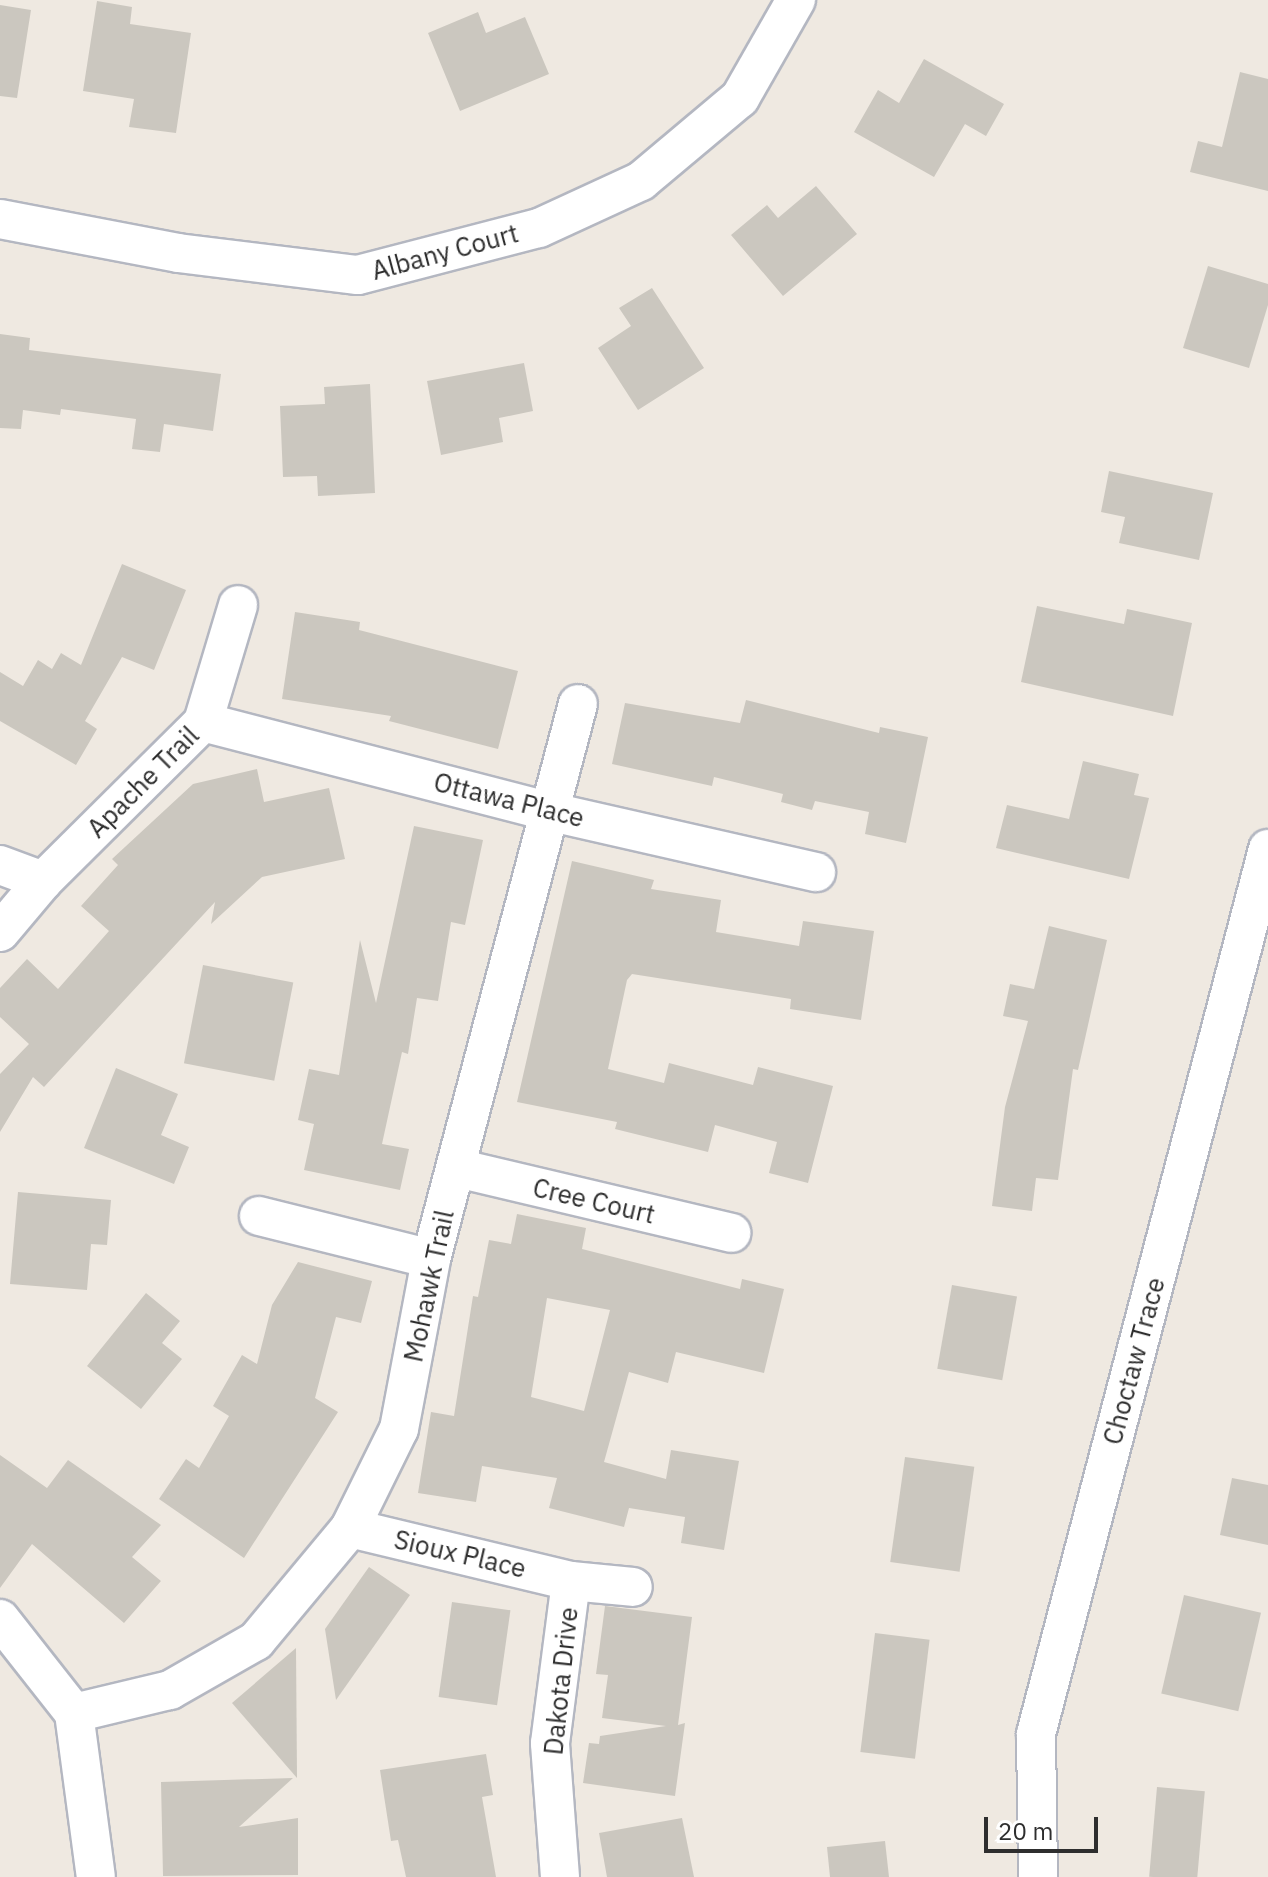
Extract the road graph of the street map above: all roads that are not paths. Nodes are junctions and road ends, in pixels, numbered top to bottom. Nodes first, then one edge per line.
1 (796, 0) edge
2 (0, 219) edge
3 (238, 605) dead end
4 (578, 704) dead end
5 (203, 722) junction
6 (547, 811) junction
7 (1268, 849) edge
8 (0, 865) edge
9 (816, 872) dead end
10 (43, 881) junction
11 (0, 932) edge
12 (457, 1168) junction
13 (259, 1216) dead end
14 (731, 1233) dead end
15 (431, 1259) junction
16 (350, 1528) junction
17 (571, 1581) junction
18 (633, 1587) dead end
19 (0, 1619) edge
20 (74, 1713) junction
21 (96, 1877) edge
22 (560, 1877) edge
23 (1038, 1877) edge

1 - 2 street, Albany Court
3 - 5 street, Apache Trail
4 - 6 street, Mohawk Trail
5 - 6 street, Ottawa Place
5 - 10 street, Apache Trail
6 - 9 street, Ottawa Place
6 - 12 street, Mohawk Trail
7 - 23 street, Choctaw Trace
8 - 10 street
10 - 11 street, Apache Trail
12 - 14 street, Cree Court
12 - 15 street, Mohawk Trail
13 - 15 street
15 - 16 street, Mohawk Trail
16 - 17 street, Sioux Place
16 - 20 street, Mohawk Trail
17 - 18 street, Sioux Place
17 - 22 street, Dakota Drive
19 - 20 street
20 - 21 street

